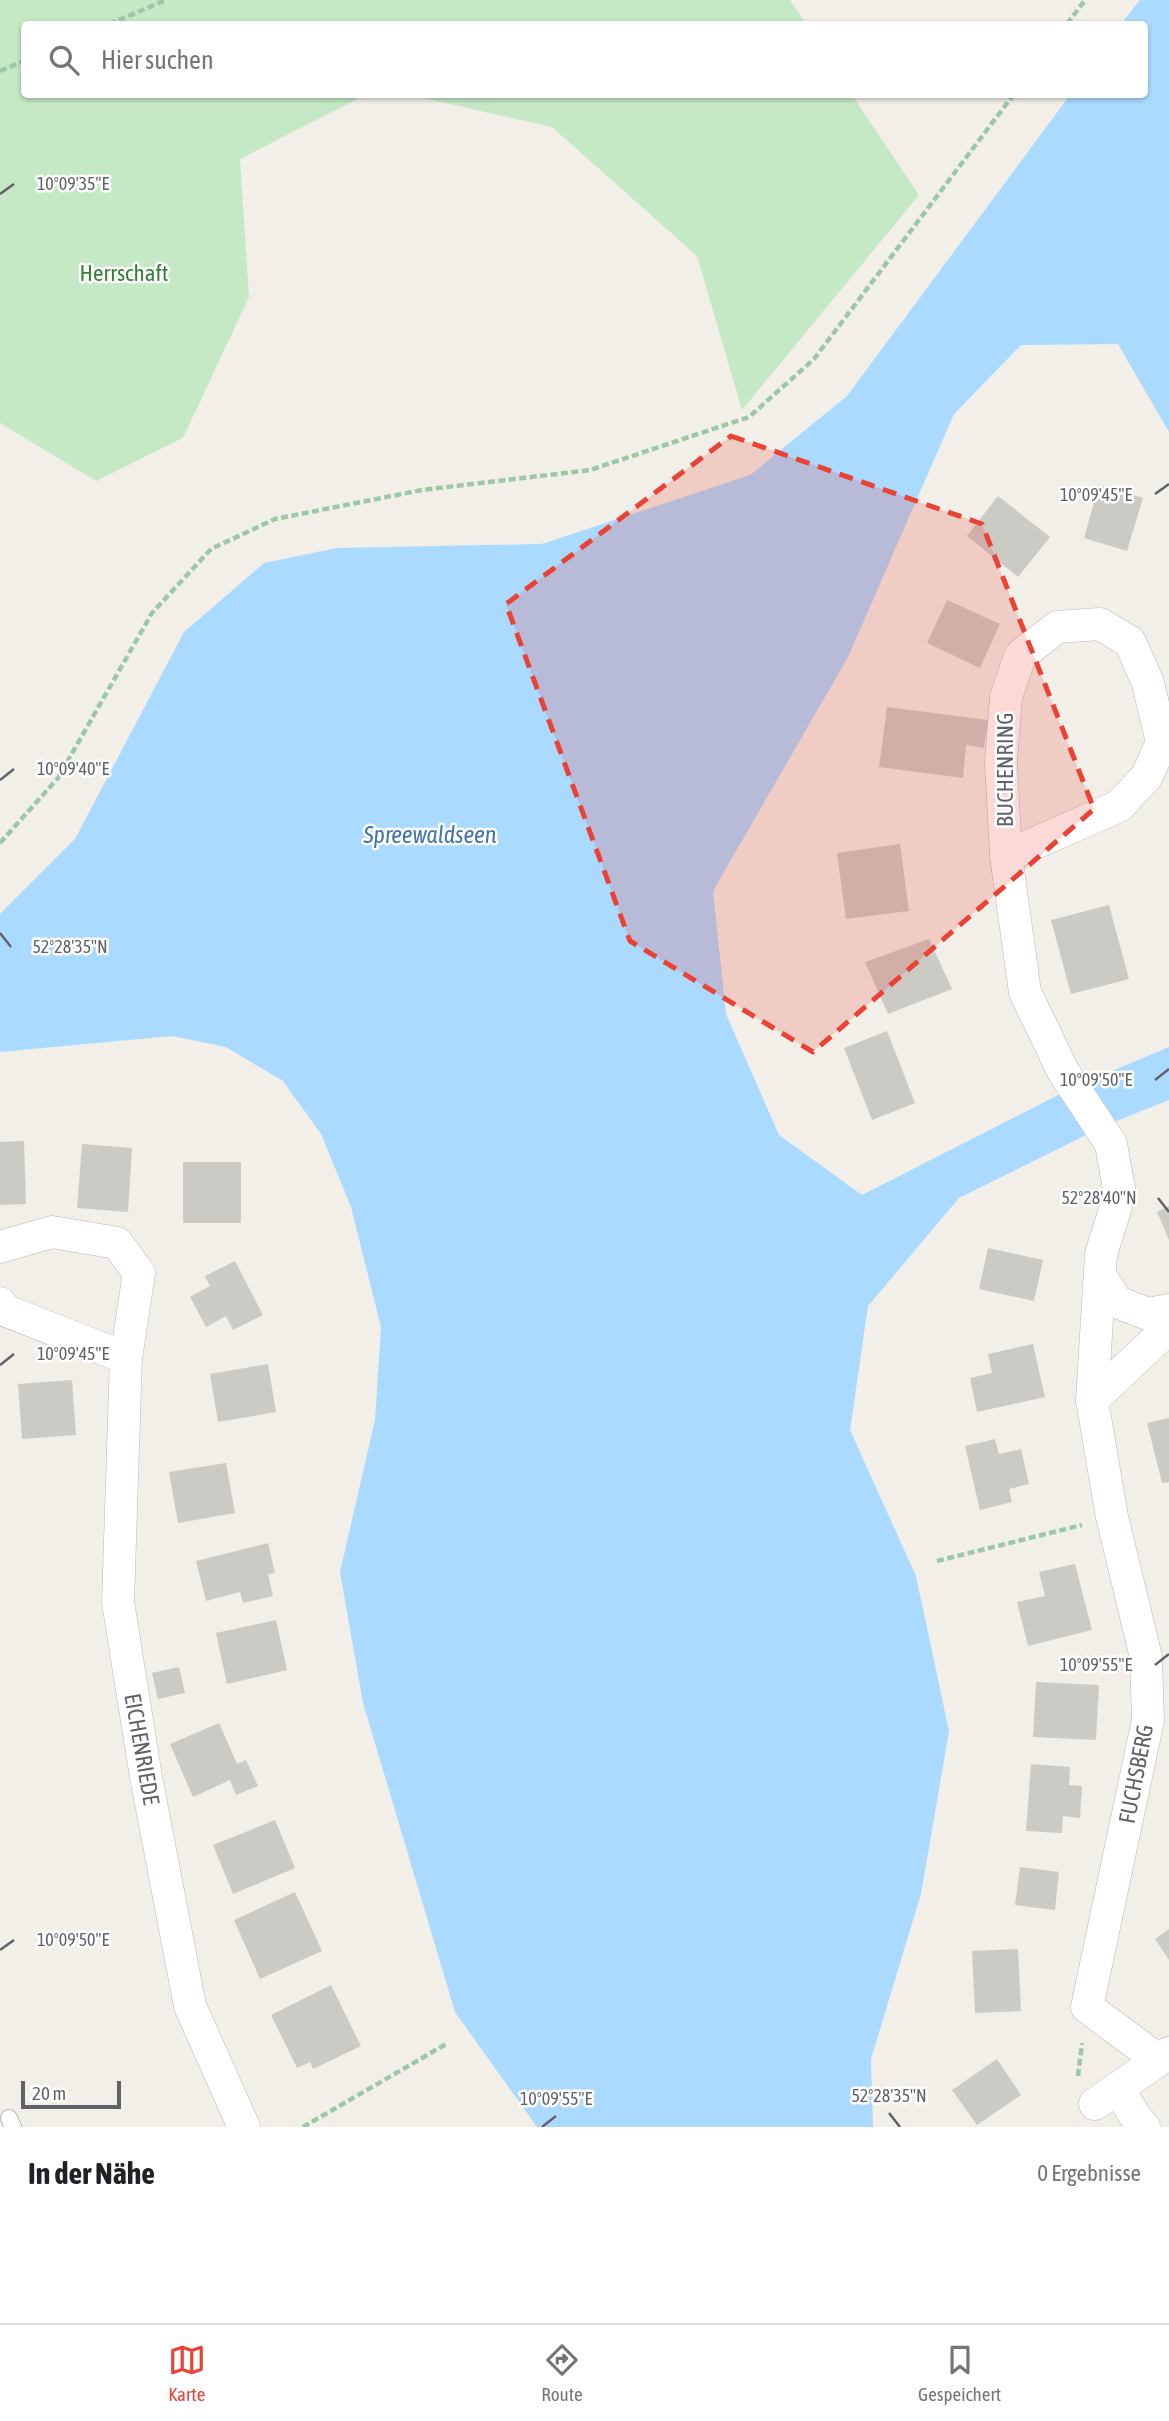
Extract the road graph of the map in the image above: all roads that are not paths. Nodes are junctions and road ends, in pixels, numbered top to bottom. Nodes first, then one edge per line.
1 (1006, 856) junction
2 (0, 1247) edge
3 (1101, 1264) junction
4 (0, 1303) edge
5 (1169, 1310) edge
6 (1169, 1328) edge
7 (126, 1358) junction
8 (1092, 1400) junction
9 (1163, 2056) edge
10 (244, 2127) edge
11 (1144, 2127) edge

1 - 1 street, BUCHENRING
1 - 3 street, BUCHENRING
2 - 7 street, EICHENRIEDE
3 - 5 street
3 - 8 street, FUCHSBERG
4 - 7 street
6 - 8 street
7 - 10 street, EICHENRIEDE
8 - 9 street, FUCHSBERG
9 - 11 street

